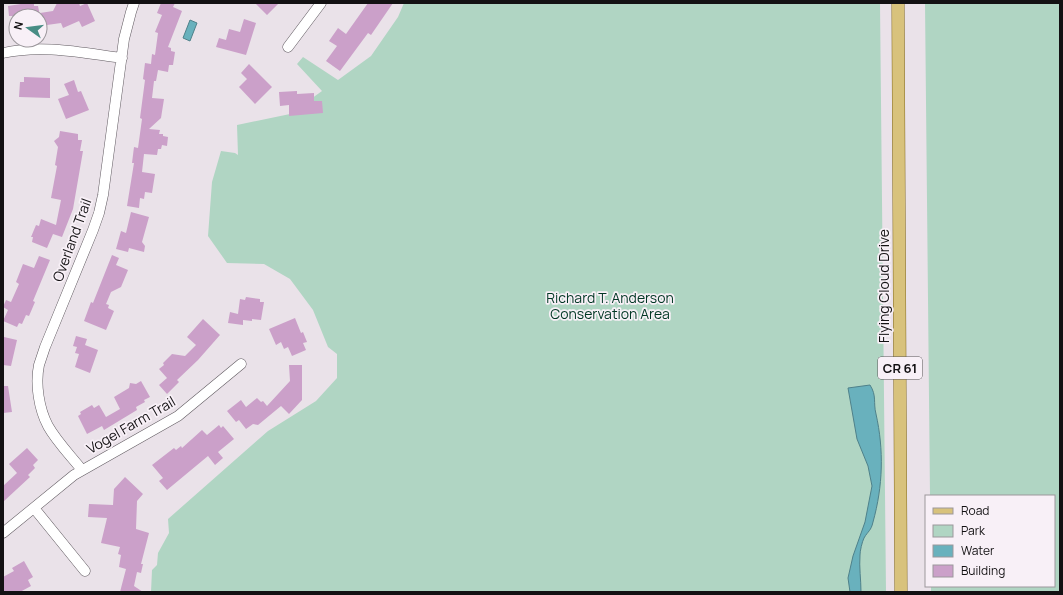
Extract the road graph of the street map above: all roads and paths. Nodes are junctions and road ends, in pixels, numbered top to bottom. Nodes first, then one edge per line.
1 (134, 3) edge
2 (321, 3) edge
3 (898, 3) edge
4 (288, 47) dead end
5 (3, 52) edge
6 (122, 58) junction
7 (241, 364) dead end
8 (82, 470) junction
9 (34, 508) junction
10 (3, 533) edge
11 (86, 571) dead end
12 (900, 592) edge

1 - 6 street, Overland Trail
2 - 4 street
3 - 12 main road, Flying Cloud Drive / CR 61
5 - 6 street
6 - 8 street, Overland Trail
7 - 8 street, Vogel Farm Trail
8 - 9 street, Vogel Farm Trail
9 - 10 street, Vogel Farm Trail
9 - 11 street

